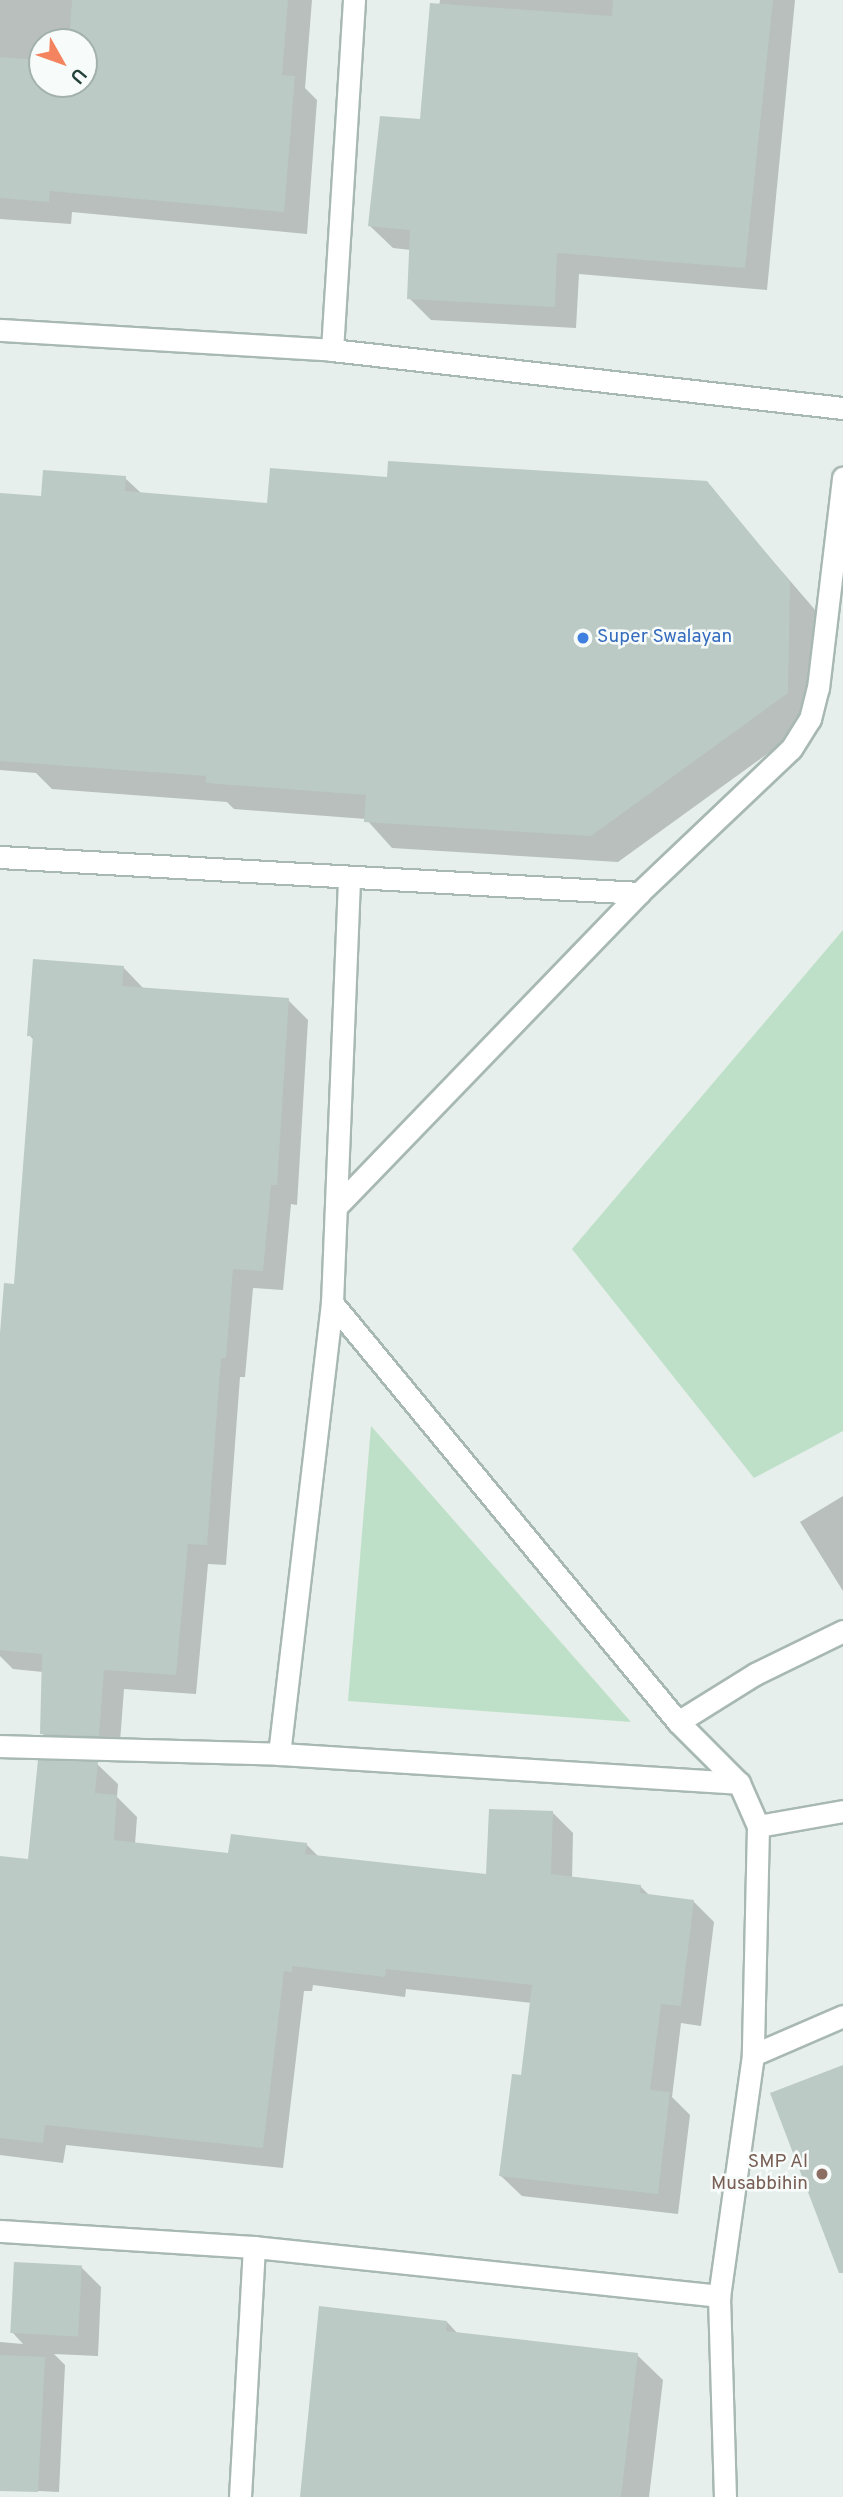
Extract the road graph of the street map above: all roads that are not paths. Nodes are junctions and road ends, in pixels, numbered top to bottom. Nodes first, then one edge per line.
1 (354, 0) edge
2 (0, 330) edge
3 (332, 350) junction
4 (843, 408) edge
5 (843, 477) edge
6 (0, 857) edge
7 (349, 877) junction
8 (639, 892) junction
9 (338, 1205) junction
10 (332, 1303) junction
11 (843, 1631) edge
12 (678, 1722) junction
13 (0, 1746) edge
14 (279, 1754) junction
15 (739, 1783) junction
16 (843, 1811) edge
17 (758, 1826) junction
18 (843, 2016) edge
19 (753, 2056) junction
20 (0, 2231) edge
21 (254, 2247) junction
22 (719, 2296) junction
23 (240, 2497) edge
24 (725, 2497) edge

1 - 3 street
2 - 3 street
3 - 4 street
5 - 8 street
6 - 7 street
7 - 8 street
7 - 9 street
8 - 9 street
9 - 10 street
10 - 12 street
10 - 14 street
11 - 12 street
12 - 15 street
13 - 14 street
14 - 15 street
15 - 17 street
16 - 17 street
17 - 19 street
18 - 19 street
19 - 22 street
20 - 21 street
21 - 22 street
21 - 23 street
22 - 24 street

